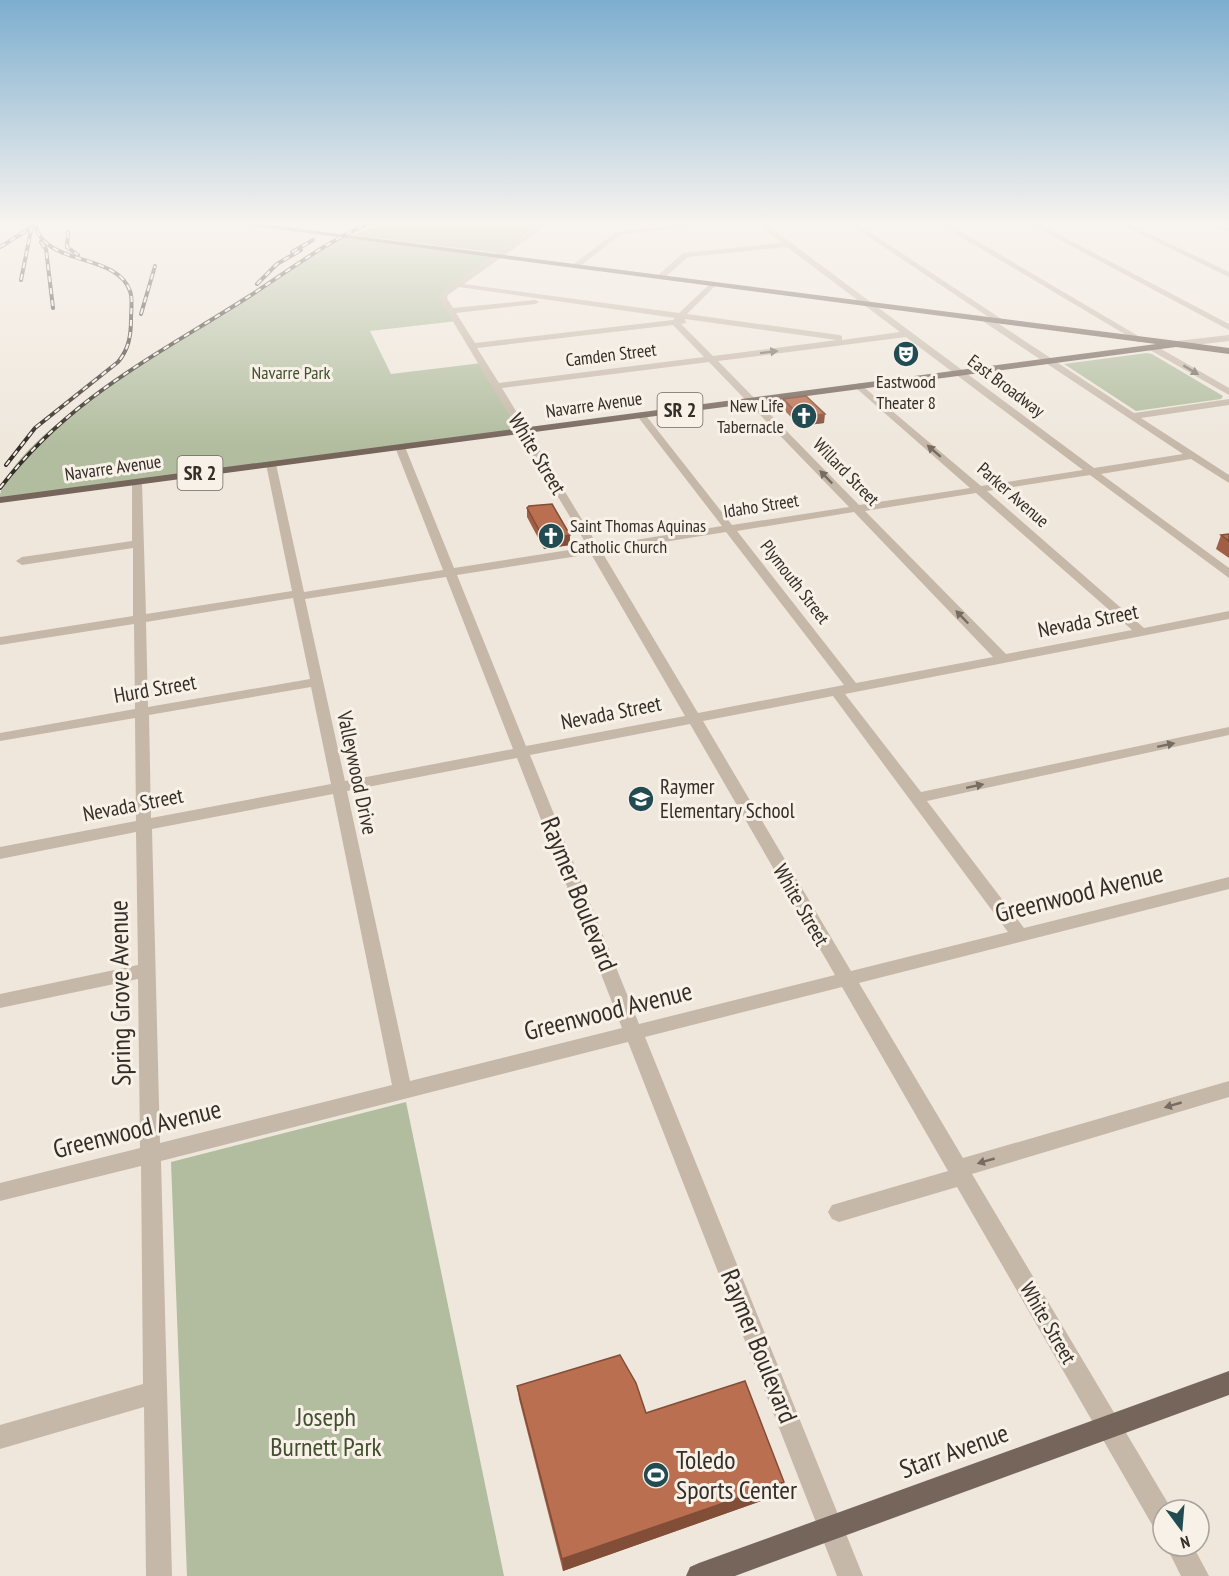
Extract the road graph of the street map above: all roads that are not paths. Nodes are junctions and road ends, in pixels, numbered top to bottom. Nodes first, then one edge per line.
1 (444, 299) edge
2 (555, 299) edge
3 (559, 299) junction
4 (698, 299) edge
5 (821, 299) edge
6 (860, 299) edge
7 (966, 299) edge
8 (1070, 299) edge
9 (1175, 299) edge
10 (869, 305) junction
11 (451, 311) junction
12 (678, 319) junction
13 (987, 320) junction
14 (1002, 322) junction
15 (1229, 327) edge
16 (908, 334) junction
17 (1229, 338) edge
18 (860, 340) junction
19 (1141, 340) junction
20 (1177, 344) junction
21 (472, 346) junction
22 (1153, 348) junction
23 (1229, 351) edge
24 (711, 359) junction
25 (1050, 361) junction
26 (960, 373) junction
27 (496, 386) junction
28 (859, 386) junction
29 (1227, 390) edge
30 (752, 400) junction
31 (1227, 404) edge
32 (641, 415) junction
33 (1132, 416) junction
34 (523, 431) junction
35 (400, 447) junction
36 (1193, 456) junction
37 (271, 464) junction
38 (1092, 471) junction
39 (1229, 480) edge
40 (137, 482) junction
41 (978, 489) junction
42 (0, 500) edge
43 (856, 508) junction
44 (729, 529) junction
45 (138, 544) junction
46 (595, 550) junction
47 (22, 561) dead end
48 (450, 572) junction
49 (1229, 574) edge
50 (298, 595) junction
51 (1229, 615) edge
52 (140, 619) junction
53 (1142, 632) junction
54 (0, 641) edge
55 (1003, 659) junction
56 (316, 682) junction
57 (853, 688) junction
58 (836, 691) junction
59 (141, 712) junction
60 (693, 719) junction
61 (1229, 731) edge
62 (0, 736) edge
63 (523, 752) junction
64 (339, 787) junction
65 (918, 798) junction
66 (144, 825) junction
67 (0, 853) edge
68 (1229, 883) edge
69 (1020, 935) junction
70 (147, 970) junction
71 (845, 980) junction
72 (0, 1001) edge
73 (634, 1032) junction
74 (1229, 1089) edge
75 (403, 1090) junction
76 (151, 1154) junction
77 (960, 1173) junction
78 (0, 1192) edge
79 (839, 1212) dead end
80 (1229, 1383) edge
81 (156, 1392) junction
82 (1109, 1427) junction
83 (0, 1437) edge
84 (1151, 1499) edge
85 (831, 1528) junction
86 (1186, 1558) edge
87 (159, 1576) edge
88 (699, 1576) edge
89 (850, 1576) edge
90 (1196, 1576) edge

1 - 11 street, White Street
2 - 3 street
3 - 11 street
3 - 12 street
4 - 12 street
5 - 10 main road
6 - 10 street, East Broadway
7 - 14 street
8 - 19 street
9 - 15 street
10 - 13 main road
10 - 16 street, East Broadway
11 - 21 street, White Street
12 - 18 street
12 - 21 street
12 - 24 street, Willard Street
13 - 14 main road
13 - 25 street
14 - 19 main road
16 - 18 street, Camden Street
16 - 26 street, East Broadway
17 - 20 street, Navarre Avenue
24 -> 18 street, Camden Street
19 - 20 main road
20 - 22 main road, Navarre Avenue / SR 2
20 - 23 main road, SR 2
21 - 27 street, White Street
22 - 25 main road, Navarre Avenue / SR 2
22 -> 29 street
24 - 27 street, Camden Street
24 - 30 street, Willard Street
25 - 26 main road, Navarre Avenue / SR 2
25 - 33 street
26 - 28 main road, Navarre Avenue / SR 2
26 - 38 street, East Broadway
27 - 34 street, White Street
28 - 30 main road, Navarre Avenue / SR 2
41 -> 28 street, Parker Avenue
30 - 32 main road, Navarre Avenue / SR 2
43 -> 30 street, Willard Street
31 - 33 street
32 - 34 main road, Navarre Avenue / SR 2
32 - 44 street, Plymouth Street
33 - 36 street
34 - 35 main road, Navarre Avenue / SR 2
34 - 46 street, White Street
35 - 37 main road, Navarre Avenue / SR 2
35 - 48 street, Raymer Boulevard
36 - 38 street, Idaho Street
36 - 39 street
37 - 40 main road, Navarre Avenue / SR 2
37 - 50 street, Valleywood Drive
38 - 41 street, Idaho Street
38 - 49 street, East Broadway
40 - 42 main road, Navarre Avenue / SR 2
40 - 45 street, Spring Grove Avenue
41 - 43 street, Idaho Street
41 - 53 street, Parker Avenue
43 - 44 street, Idaho Street
55 -> 43 street, Willard Street
44 - 46 street, Idaho Street
44 - 57 street, Plymouth Street
45 - 47 street
45 - 52 street, Spring Grove Avenue
46 - 48 street, Idaho Street
46 - 60 street, White Street
48 - 50 street, Idaho Street
48 - 63 street, Raymer Boulevard
50 - 52 street, Idaho Street
50 - 56 street, Valleywood Drive
51 - 53 street, Nevada Street
52 - 54 street, Idaho Street
52 - 59 street, Spring Grove Avenue
53 - 55 street, Nevada Street
55 - 57 street, Nevada Street
56 - 59 street, Hurd Street
56 - 64 street, Valleywood Drive
57 - 58 street, Nevada Street
58 - 60 street, Nevada Street
58 - 65 street
59 - 62 street, Hurd Street
59 - 66 street, Spring Grove Avenue
60 - 63 street, Nevada Street
60 - 71 street, White Street
65 -> 61 street
63 - 64 street, Nevada Street
63 - 73 street, Raymer Boulevard
64 - 66 street, Nevada Street
64 - 75 street, Valleywood Drive
65 - 69 street
66 - 67 street, Nevada Street
66 - 70 street, Spring Grove Avenue
68 - 69 street, Greenwood Avenue
69 - 71 street, Greenwood Avenue
70 - 72 street
70 - 76 street, Spring Grove Avenue
71 - 73 street, Greenwood Avenue
71 - 77 street, White Street
73 - 75 street, Greenwood Avenue
73 - 85 street, Raymer Boulevard
74 -> 77 street
75 - 76 street, Greenwood Avenue
76 - 78 street, Greenwood Avenue
76 - 81 street, Spring Grove Avenue
77 - 79 street
77 - 82 street, White Street
80 - 82 main road, Starr Avenue
81 - 83 street
81 - 87 street, Spring Grove Avenue
82 - 84 street, White Street
82 - 85 main road, Starr Avenue
85 - 88 main road, Starr Avenue
85 - 89 street, Raymer Boulevard
86 - 90 street

